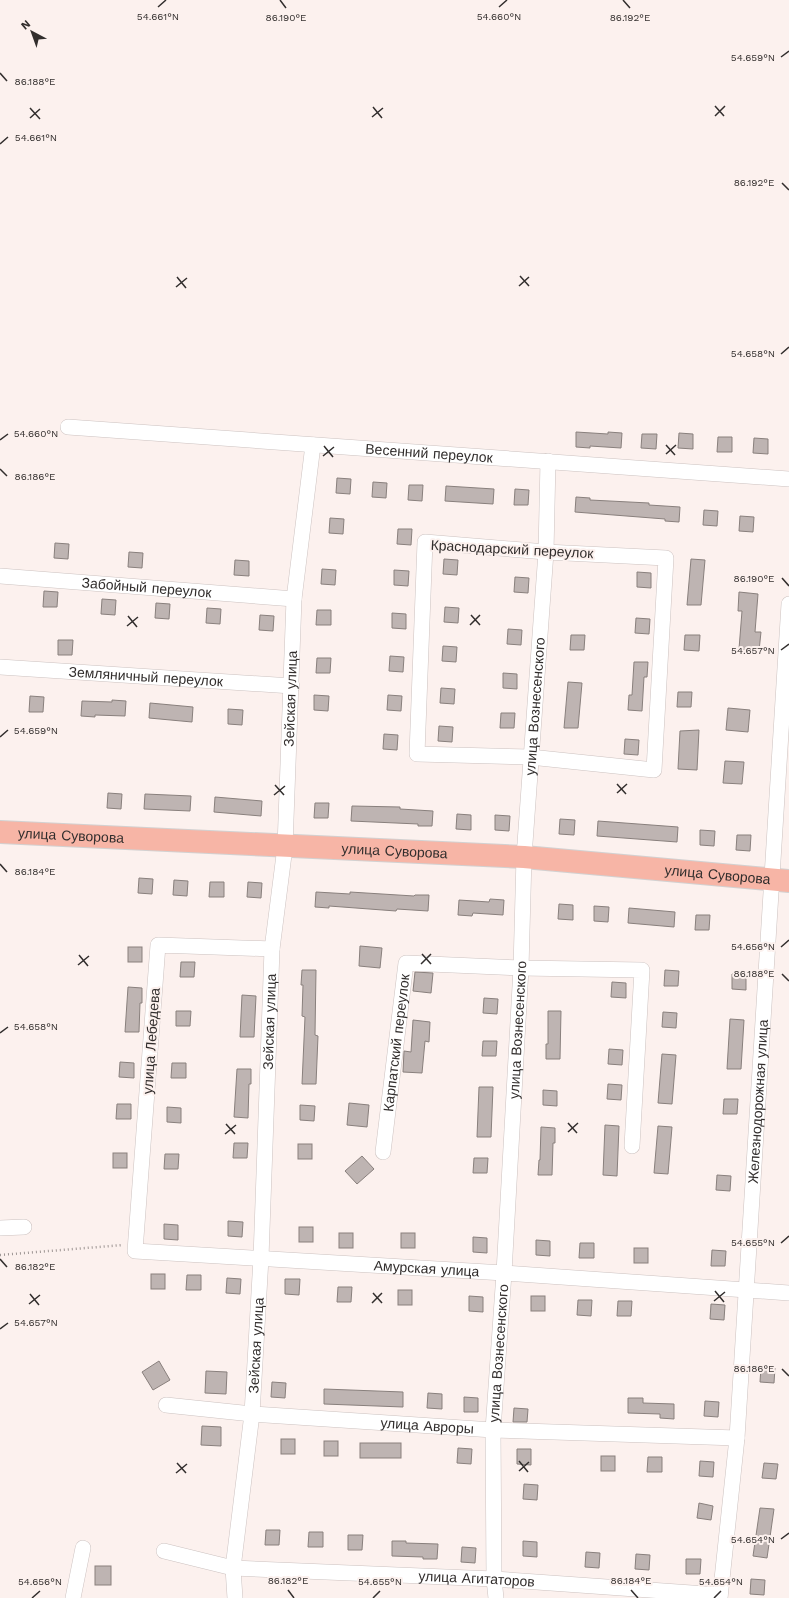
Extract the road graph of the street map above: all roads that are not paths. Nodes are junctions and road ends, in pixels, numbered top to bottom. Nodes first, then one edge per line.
1 (68, 427) dead end
2 (313, 445) junction
3 (548, 461) junction
4 (789, 479) edge
5 (546, 552) junction
6 (0, 576) edge
7 (294, 599) junction
8 (789, 604) edge
9 (0, 667) edge
10 (292, 686) junction
11 (530, 758) junction
12 (0, 832) edge
13 (285, 847) junction
14 (524, 857) junction
15 (781, 881) edge
16 (272, 949) junction
17 (521, 968) junction
18 (632, 1146) dead end
19 (383, 1152) dead end
20 (24, 1227) dead end
21 (0, 1228) edge
22 (135, 1251) joint
23 (261, 1258) junction
24 (504, 1273) junction
25 (747, 1291) junction
26 (789, 1293) edge
27 (166, 1405) dead end
28 (252, 1414) junction
29 (493, 1430) junction
30 (737, 1438) junction
31 (83, 1548) dead end
32 (164, 1551) dead end
33 (233, 1568) junction
34 (494, 1579) junction
35 (720, 1596) edge
36 (73, 1598) edge
37 (235, 1598) edge
38 (496, 1598) edge

1 - 2 street, Весенний переулок
2 - 3 street, Весенний переулок
2 - 7 street, Зейская улица
3 - 4 street, Весенний переулок
3 - 5 street, улица Вознесенского
5 - 11 street, улица Вознесенского
5 - 11 street, Краснодарский переулок
5 - 11 street, Краснодарский переулок
6 - 7 street, Забойный переулок
7 - 10 street, Зейская улица
8 - 15 street, Железнодорожная улица
9 - 10 street, Земляничный переулок
10 - 13 street, Зейская улица
11 - 14 street, улица Вознесенского
12 - 13 main road, улица Суворова
13 - 14 main road, улица Суворова
13 - 16 street, Зейская улица
14 - 15 main road, улица Суворова
14 - 17 street, улица Вознесенского
15 - 25 street, Железнодорожная улица
16 - 22 street, улица Лебедева
16 - 23 street, Зейская улица
17 - 18 street, Карпатский переулок
17 - 19 street, Карпатский переулок
17 - 24 street, улица Вознесенского
20 - 21 street
22 - 23 street, Амурская улица
23 - 24 street, Амурская улица
23 - 28 street, Зейская улица
24 - 25 street, Амурская улица
24 - 29 street, улица Вознесенского
25 - 26 street, Амурская улица
25 - 30 street, Железнодорожная улица
27 - 28 street, улица Авроры
28 - 29 street, улица Авроры
28 - 33 street, Зейская улица
29 - 30 street, улица Авроры
29 - 34 street, улица Вознесенского
30 - 35 street, Железнодорожная улица
31 - 36 street
32 - 33 street, улица Агитаторов
33 - 34 street, улица Агитаторов
33 - 37 street, Зейская улица
34 - 35 street, улица Агитаторов
34 - 38 street, улица Вознесенского

